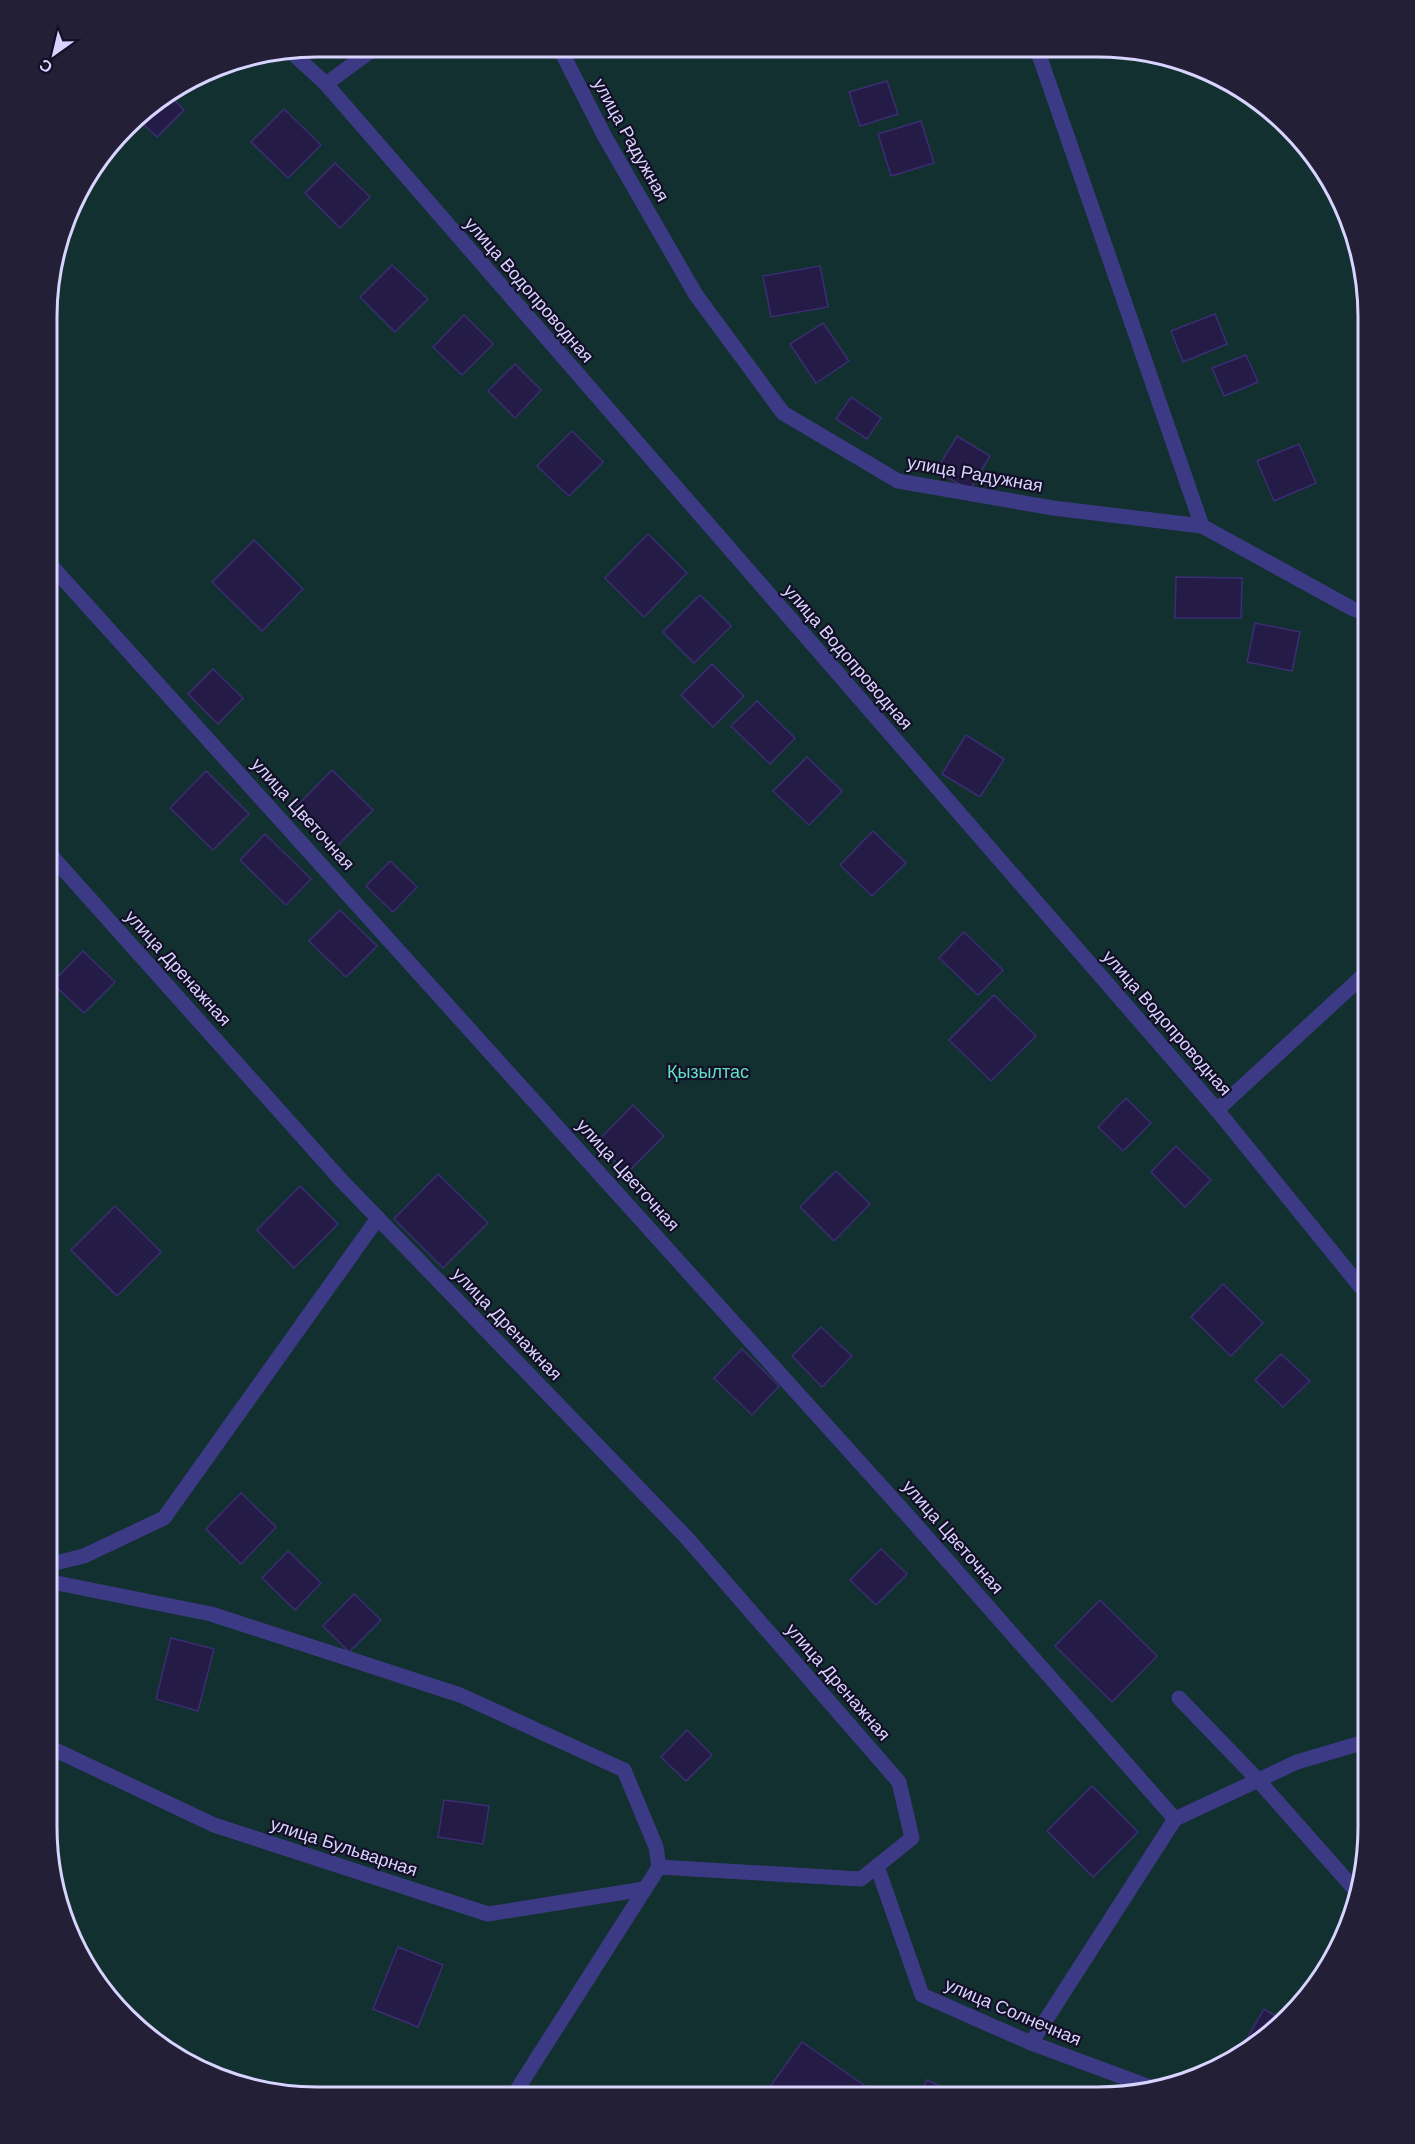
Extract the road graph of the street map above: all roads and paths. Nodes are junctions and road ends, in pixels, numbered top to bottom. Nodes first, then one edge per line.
1 (362, 57) edge
2 (564, 57) edge
3 (1040, 57) edge
4 (298, 58) edge
5 (326, 84) junction
6 (1202, 526) junction
7 (57, 571) edge
8 (1358, 611) edge
9 (57, 862) edge
10 (1358, 980) edge
11 (1217, 1110) junction
12 (378, 1218) junction
13 (1358, 1284) edge
14 (57, 1563) edge
15 (57, 1583) edge
16 (1179, 1698) dead end
17 (1358, 1744) edge
18 (57, 1751) edge
19 (1258, 1780) junction
20 (1175, 1819) junction
21 (877, 1866) junction
22 (659, 1867) junction
23 (1351, 1885) edge
24 (644, 1889) junction
25 (1031, 2043) junction
26 (1141, 2083) edge
27 (519, 2087) edge

1 - 5 street
2 - 6 street, улица Радужная
3 - 6 street
4 - 5 street, улица Водопроводная
5 - 11 street, улица Водопроводная
6 - 8 street, улица Радужная
7 - 20 street, улица Цветочная
9 - 12 street, улица Дренажная
10 - 11 street
11 - 13 street, улица Водопроводная
12 - 14 street
12 - 21 street, улица Дренажная
15 - 22 street
16 - 19 street
17 - 19 street
18 - 24 street, улица Бульварная
19 - 20 street
19 - 23 street
20 - 25 street
21 - 22 street
21 - 25 street, улица Солнечная
22 - 24 street
24 - 27 street
25 - 26 street, улица Солнечная

